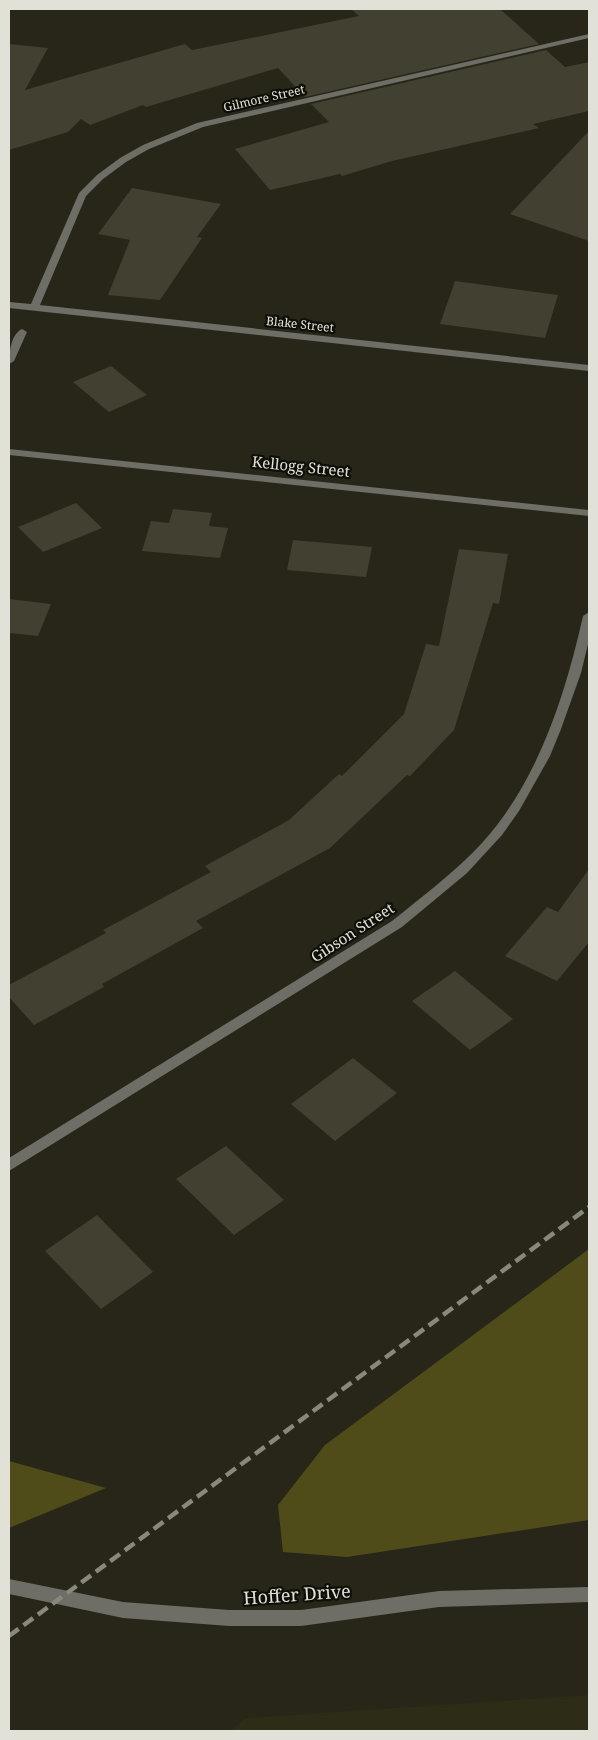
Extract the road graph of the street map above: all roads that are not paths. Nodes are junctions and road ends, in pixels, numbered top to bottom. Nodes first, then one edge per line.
1 (589, 36) edge
2 (9, 305) edge
3 (34, 308) junction
4 (22, 332) dead end
5 (9, 361) edge
6 (589, 368) edge
7 (9, 452) edge
8 (589, 513) edge
9 (589, 616) edge
10 (9, 1165) edge
11 (9, 1586) edge
12 (589, 1595) edge

1 - 3 street, Gilmore Street
2 - 3 street, Blake Street
3 - 6 street, Blake Street
4 - 5 street
7 - 8 street, Kellogg Street
9 - 10 street, Gibson Street
11 - 12 street, Hoffer Drive

